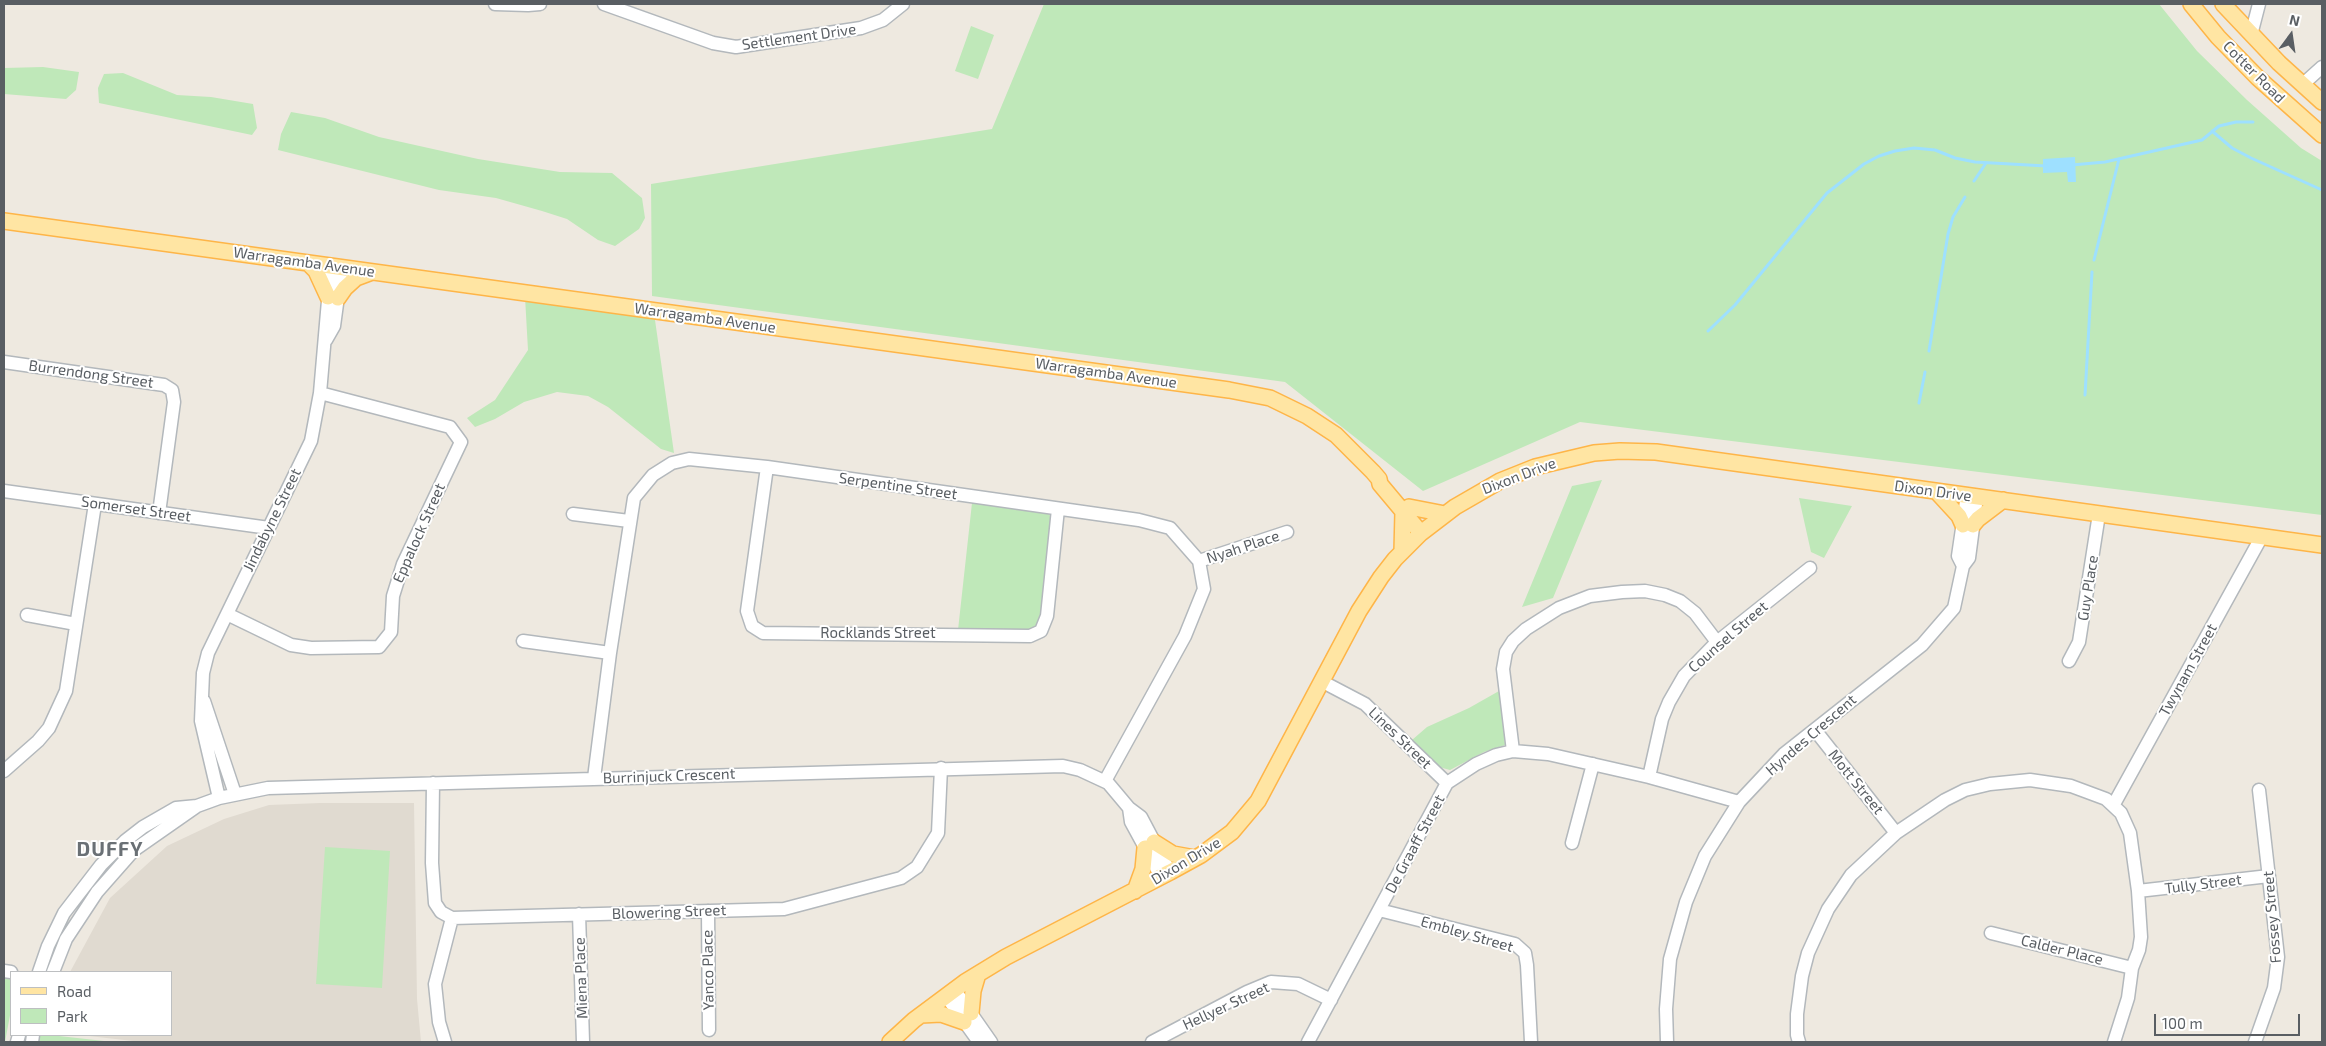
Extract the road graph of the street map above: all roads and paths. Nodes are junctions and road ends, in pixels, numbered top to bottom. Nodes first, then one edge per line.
1 (495, 4) edge
2 (540, 4) edge
3 (604, 4) edge
4 (903, 4) edge
5 (2180, 4) edge
6 (2191, 4) edge
7 (2223, 4) edge
8 (2259, 4) edge
9 (2251, 35) junction
10 (2218, 37) junction
11 (2322, 67) edge
12 (2302, 85) junction
13 (2322, 102) edge
14 (2322, 135) edge
15 (4, 220) edge
16 (308, 263) junction
17 (337, 267) junction
18 (372, 272) junction
19 (333, 298) junction
20 (4, 362) edge
21 (320, 393) junction
22 (767, 468) junction
23 (4, 491) edge
24 (1936, 491) junction
25 (1972, 496) junction
26 (2003, 500) junction
27 (95, 504) junction
28 (1058, 508) junction
29 (1406, 509) junction
30 (159, 513) junction
31 (573, 514) dead end
32 (1445, 514) junction
33 (2099, 514) junction
34 (629, 521) junction
35 (1968, 525) junction
36 (269, 528) junction
37 (1424, 530) junction
38 (1287, 532) dead end
39 (2262, 536) junction
40 (2322, 545) edge
41 (1402, 552) junction
42 (1199, 562) junction
43 (1810, 568) dead end
44 (227, 614) junction
45 (27, 615) dead end
46 (76, 624) junction
47 (522, 641) dead end
48 (1717, 642) junction
49 (610, 653) junction
50 (2069, 661) dead end
51 (1323, 682) junction
52 (201, 694) junction
53 (1815, 730) junction
54 (1513, 751) junction
55 (1594, 764) junction
56 (941, 768) junction
57 (4, 770) edge
58 (1649, 777) junction
59 (594, 778) junction
60 (1105, 781) junction
61 (432, 783) junction
62 (1447, 783) junction
63 (2259, 790) dead end
64 (235, 794) junction
65 (219, 798) junction
66 (1739, 802) junction
67 (2114, 804) junction
68 (197, 806) junction
69 (1896, 833) junction
70 (1572, 843) dead end
71 (1150, 845) junction
72 (1195, 858) junction
73 (1166, 875) junction
74 (2269, 876) junction
75 (1135, 891) junction
76 (2138, 891) junction
77 (1379, 910) junction
78 (708, 911) junction
79 (579, 914) junction
80 (452, 918) junction
81 (1991, 933) dead end
82 (2132, 968) junction
83 (39, 971) edge
84 (53, 971) edge
85 (978, 974) junction
86 (950, 992) junction
87 (1331, 1000) junction
88 (920, 1015) junction
89 (967, 1017) junction
90 (709, 1030) dead end
91 (445, 1042) edge
92 (583, 1042) edge
93 (890, 1042) edge
94 (979, 1042) edge
95 (991, 1042) edge
96 (1152, 1042) edge
97 (1308, 1042) edge
98 (1531, 1042) edge
99 (1667, 1042) edge
100 (1799, 1042) edge
101 (2114, 1042) edge
102 (2256, 1042) edge

1 - 2 street
3 - 4 street, Settlement Drive
5 - 10 main road
6 - 10 main road, Cotter Road
7 - 9 main road, Cotter Road
8 - 9 street
9 - 12 main road, Cotter Road
10 - 14 main road, Cotter Road
11 - 12 street
12 - 13 main road, Cotter Road
15 - 16 main road, Warragamba Avenue
16 - 17 main road, Warragamba Avenue
16 - 19 main road
17 - 18 main road, Warragamba Avenue
17 - 19 street, Jindabyne Street
18 - 19 main road
18 - 29 main road, Warragamba Avenue
19 - 21 street, Jindabyne Street
20 - 30 street, Burrendong Street
21 - 36 street, Jindabyne Street
21 - 44 street, Eppalock Street
22 - 28 street, Serpentine Street
22 - 28 street, Rocklands Street
22 - 34 street, Serpentine Street
23 - 27 street, Somerset Street
24 - 25 main road, Dixon Drive
24 - 32 main road, Dixon Drive
24 - 35 main road
25 - 26 main road, Dixon Drive
25 - 35 street, Hyndes Crescent
26 - 33 main road, Dixon Drive
26 - 35 main road
27 - 30 street, Somerset Street
27 - 46 street
28 - 42 street, Serpentine Street
29 - 32 main road
29 - 37 main road, Warragamba Avenue
29 - 41 main road
30 - 36 street, Somerset Street
31 - 34 street
32 - 37 main road, Dixon Drive
33 - 39 main road, Dixon Drive
33 - 50 street, Guy Place
34 - 49 street, Serpentine Street
35 - 53 street, Hyndes Crescent
36 - 44 street, Jindabyne Street
37 - 41 main road, Dixon Drive
38 - 42 street, Nyah Place
39 - 40 main road, Dixon Drive
39 - 67 street, Twynam Street
41 - 51 main road, Dixon Drive
42 - 60 street
43 - 48 street, Counsel Street
44 - 52 street, Jindabyne Street
45 - 46 street
46 - 57 street
47 - 49 street
48 - 54 street
48 - 58 street, Counsel Street
49 - 59 street, Serpentine Street
51 - 62 street, Lines Street
51 - 72 main road, Dixon Drive
52 - 64 street, Jindabyne Street
52 - 65 street, Jindabyne Street
53 - 66 street, Hyndes Crescent
53 - 69 street, Mott Street
54 - 55 street, De Graaff Street
54 - 62 street, De Graaff Street
55 - 58 street, De Graaff Street
55 - 70 street
56 - 59 street, Burrinjuck Crescent
56 - 60 street, Burrinjuck Crescent
56 - 78 street, Blowering Street
58 - 66 street, De Graaff Street
59 - 61 street, Burrinjuck Crescent
60 - 71 street, Burrinjuck Crescent
61 - 64 street, Burrinjuck Crescent
61 - 80 street
62 - 77 street, De Graaff Street
63 - 74 street, Fossey Street
64 - 65 street, Burrinjuck Crescent
65 - 68 street, Burrinjuck Crescent
66 - 99 street, Hyndes Crescent
67 - 69 street
67 - 76 street
68 - 83 street, Burrinjuck Crescent
68 - 84 street, Burrinjuck Crescent
69 - 100 street
71 - 72 main road
71 - 73 street, Burrinjuck Crescent
71 - 75 main road
72 - 73 main road, Dixon Drive
73 - 75 main road, Dixon Drive
74 - 76 street, Tully Street
74 - 102 street, Fossey Street
75 - 85 main road, Dixon Drive
76 - 82 street
77 - 87 street, De Graaff Street
77 - 98 street, Embley Street
78 - 79 street, Blowering Street
78 - 90 street, Yanco Place
79 - 80 street, Blowering Street
79 - 92 street, Miena Place
80 - 91 street
81 - 82 street, Calder Place
82 - 101 street
85 - 86 main road, Dixon Drive
85 - 89 main road
86 - 88 main road, Dixon Drive
86 - 89 street
87 - 96 street, Hellyer Street
87 - 97 street, De Graaff Street
88 - 89 main road
88 - 93 main road, Dixon Drive
89 - 94 street
89 - 95 street

